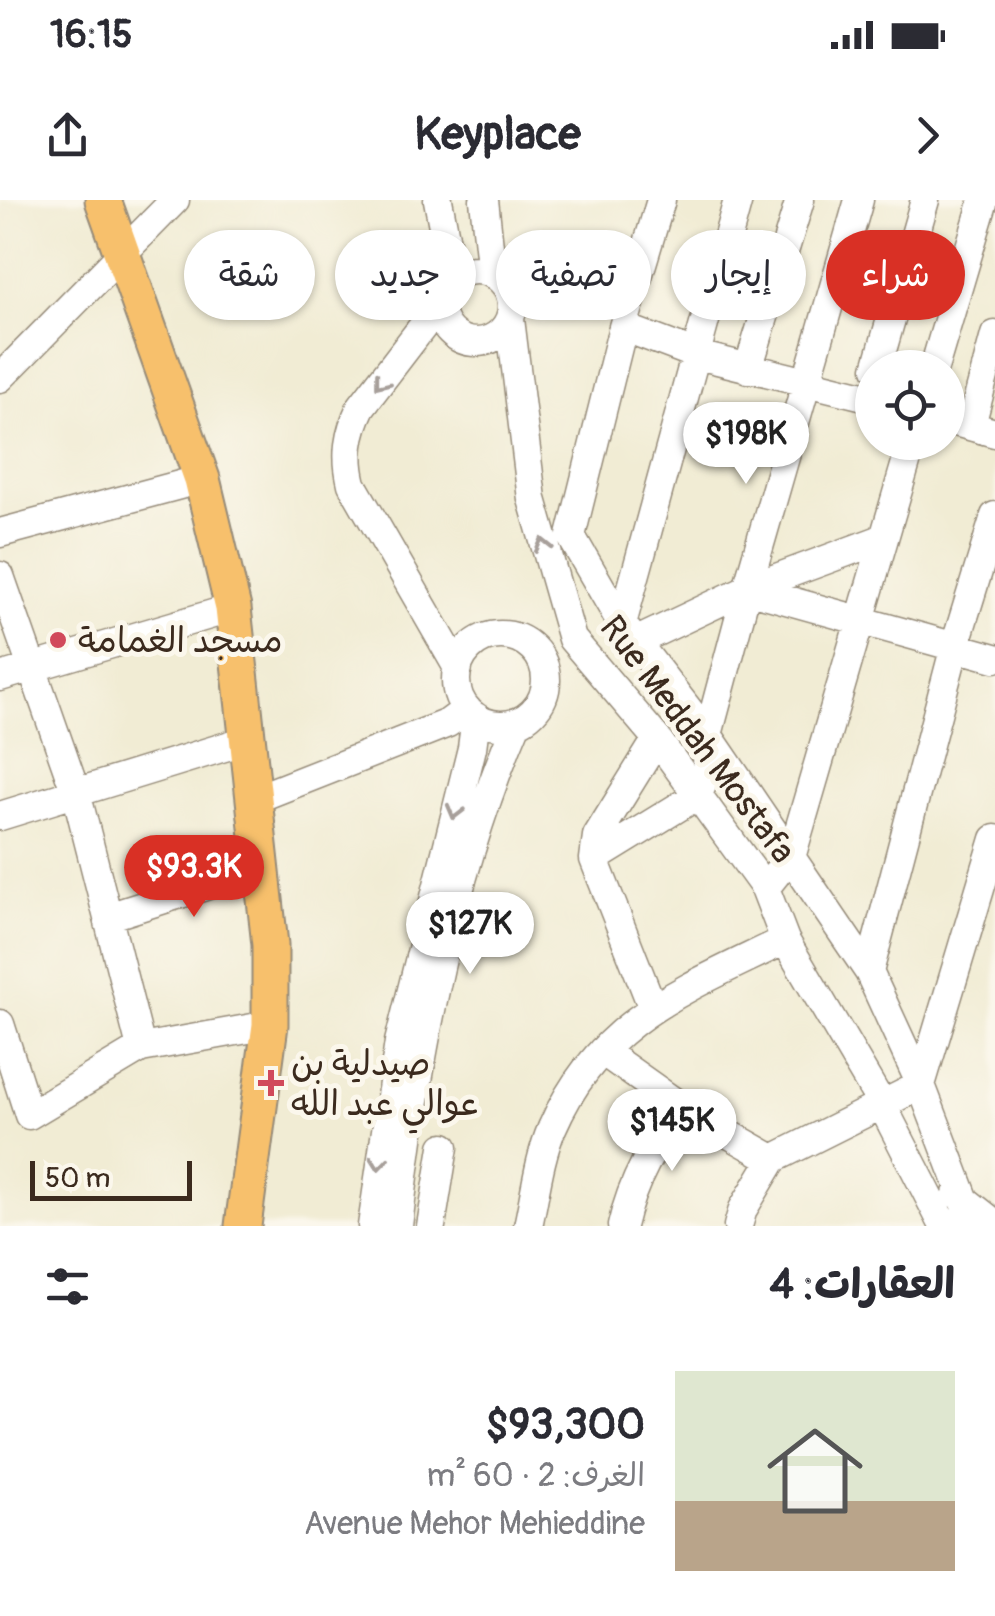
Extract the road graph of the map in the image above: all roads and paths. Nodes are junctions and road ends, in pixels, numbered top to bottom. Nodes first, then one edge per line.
1 (103, 200) edge
2 (174, 200) edge
3 (438, 200) edge
4 (484, 200) edge
5 (503, 200) edge
6 (661, 200) edge
7 (738, 200) edge
8 (800, 200) edge
9 (859, 200) edge
10 (925, 200) edge
11 (984, 200) edge
12 (441, 230) edge
13 (119, 252) junction
14 (491, 265) junction
15 (476, 270) edge
16 (496, 272) edge
17 (425, 320) edge
18 (446, 320) edge
19 (510, 320) joint
20 (623, 327) junction
21 (995, 336) edge
22 (882, 350) edge
23 (939, 350) edge
24 (697, 355) junction
25 (748, 369) junction
26 (0, 378) edge
27 (806, 385) junction
28 (855, 391) edge
29 (971, 426) edge
30 (906, 460) edge
31 (202, 479) junction
32 (993, 528) edge
33 (0, 533) edge
34 (882, 539) junction
35 (0, 576) edge
36 (746, 589) junction
37 (233, 608) junction
38 (857, 620) junction
39 (628, 633) junction
40 (572, 638) junction
41 (955, 646) junction
42 (540, 656) junction
43 (995, 658) edge
44 (32, 666) junction
45 (458, 668) junction
46 (0, 677) edge
47 (472, 713) junction
48 (517, 722) junction
49 (708, 735) junction
50 (657, 739) junction
51 (247, 740) junction
52 (698, 794) junction
53 (78, 796) junction
54 (255, 799) junction
55 (0, 816) edge
56 (995, 839) edge
57 (792, 854) junction
58 (594, 859) junction
59 (262, 868) junction
60 (765, 888) junction
61 (108, 917) junction
62 (785, 940) junction
63 (870, 972) junction
64 (652, 1006) junction
65 (0, 1024) edge
66 (270, 1025) junction
67 (141, 1048) junction
68 (602, 1051) junction
69 (921, 1085) junction
70 (881, 1103) junction
71 (681, 1107) junction
72 (444, 1146) dead end
73 (773, 1159) junction
74 (950, 1220) edge
75 (995, 1224) edge
76 (243, 1226) edge
77 (372, 1226) edge
78 (398, 1226) edge
79 (431, 1226) edge
80 (528, 1226) edge
81 (622, 1226) edge
82 (738, 1226) edge

1 - 13 main road
2 - 13 street
3 - 12 street
4 - 14 street
5 - 14 street
6 - 20 street
7 - 24 street
8 - 25 street
9 - 27 street
10 - 22 street
11 - 23 street
13 - 26 street
13 - 31 main road
14 - 15 street
14 - 16 street
17 -> 45 street
18 - 19 street
40 -> 19 street, Rue Meddah Mostafa
20 - 24 street
20 - 39 street
21 - 29 street
24 - 25 street
24 - 39 street
25 - 27 street
27 - 28 street
27 - 36 street
30 - 34 street
31 - 33 street
31 - 37 main road
32 - 41 street
34 - 36 street
34 - 38 street
35 - 44 street
36 - 38 street
36 - 39 street
36 - 49 street
37 - 44 street
37 - 51 main road
38 - 41 street
38 - 57 street
39 - 49 street
40 - 42 street
40 - 50 street, Rue Meddah Mostafa
41 - 43 street
41 - 63 street
42 - 45 street
42 - 48 street
44 - 46 street
44 - 53 street
45 - 47 street
47 - 48 street
47 - 54 street
47 -> 77 street
48 - 78 street
49 - 52 street
49 - 57 street
50 - 52 street, Rue Meddah Mostafa
50 - 58 street
51 - 53 street
51 - 54 main road
52 - 58 street
52 - 60 street, Rue Meddah Mostafa
53 - 55 street
53 - 61 street
54 - 59 main road
56 - 69 street
57 - 60 street
57 - 63 street
58 - 64 street
59 - 61 street
59 - 66 main road
60 - 62 street, Rue Meddah Mostafa
61 - 67 street
62 - 64 street
62 - 70 street, Rue Meddah Mostafa
63 - 69 street
64 - 68 street
65 - 67 street
66 - 67 street
66 - 76 main road
68 - 71 street
68 - 80 street
69 - 70 street
69 - 74 street
70 - 73 street
70 - 74 street, Rue Meddah Mostafa
71 - 73 street
71 - 81 street
72 - 79 street
73 - 82 street
74 - 75 street

